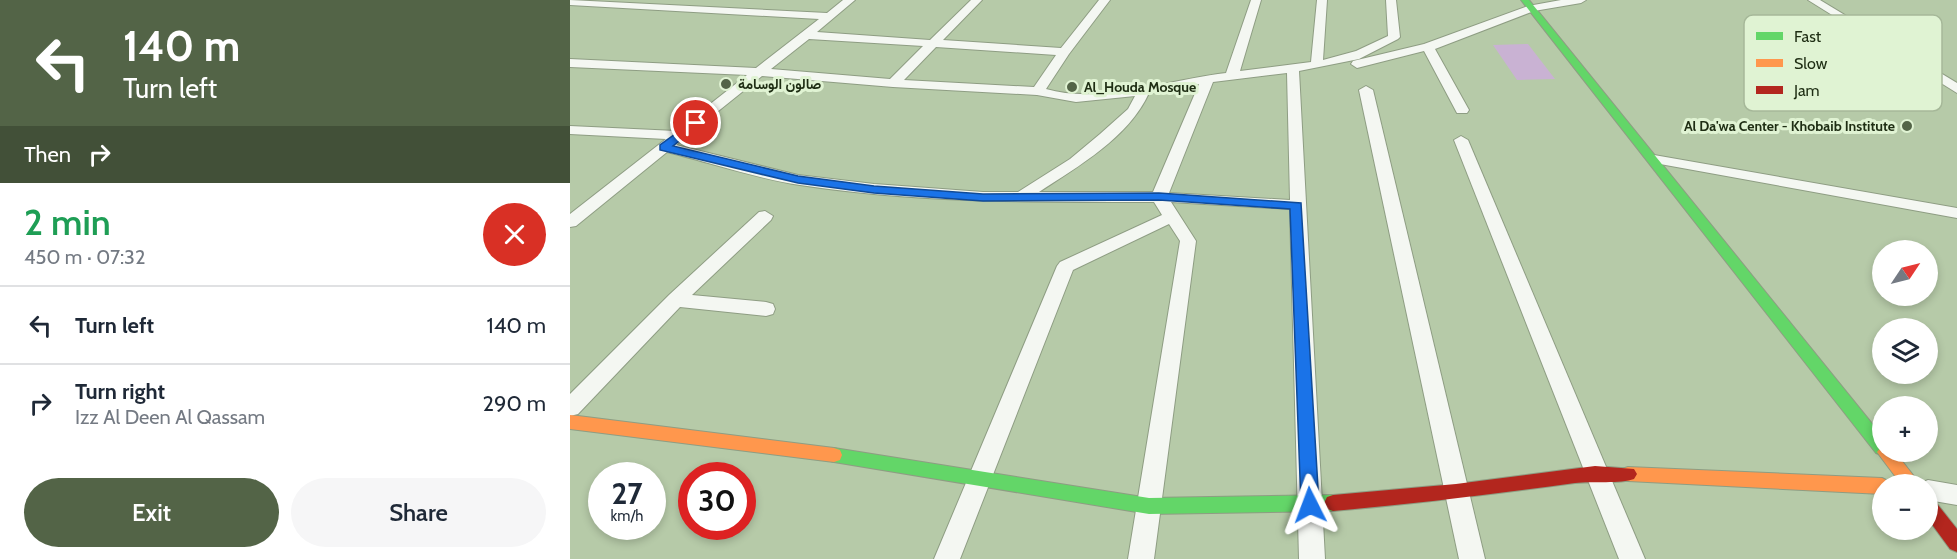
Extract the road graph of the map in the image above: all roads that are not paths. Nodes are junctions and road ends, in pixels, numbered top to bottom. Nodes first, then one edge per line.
1 (850, 0) edge
2 (977, 0) edge
3 (1105, 0) edge
4 (1256, 0) edge
5 (1322, 0) edge
6 (1391, 0) edge
7 (1581, 0) edge
8 (1813, 0) edge
9 (570, 2) edge
10 (1528, 4) edge
11 (1838, 15) edge
12 (830, 16) junction
13 (807, 34) junction
14 (932, 44) junction
15 (1428, 47) junction
16 (1064, 52) junction
17 (570, 63) edge
18 (1317, 63) junction
19 (1293, 67) junction
20 (760, 72) junction
21 (1232, 75) junction
22 (1208, 78) junction
23 (1942, 79) edge
24 (893, 83) junction
25 (1957, 88) edge
26 (1144, 90) junction
27 (1366, 90) dead end
28 (1038, 91) junction
29 (1462, 110) dead end
30 (570, 130) edge
31 (680, 135) junction
32 (1461, 140) dead end
33 (664, 147) junction
34 (1654, 159) junction
35 (1023, 196) junction
36 (1159, 197) junction
37 (1296, 205) junction
38 (1957, 213) edge
39 (765, 216) dead end
40 (1173, 216) junction
41 (570, 222) edge
42 (676, 300) junction
43 (766, 309) dead end
44 (570, 408) edge
45 (570, 422) edge
46 (1872, 435) edge
47 (1894, 462) edge
48 (1595, 472) junction
49 (1903, 474) edge
50 (980, 479) junction
51 (1872, 486) edge
52 (1456, 492) junction
53 (1938, 492) edge
54 (1957, 495) edge
55 (1310, 505) junction
56 (1149, 506) junction
57 (1938, 519) edge
58 (1957, 543) edge
59 (947, 559) edge
60 (1142, 559) edge
61 (1312, 559) edge
62 (1472, 559) edge
63 (1632, 559) edge

1 - 12 street
2 - 14 street
3 - 16 street
4 - 21 street
5 - 18 street
6 - 18 street
7 - 10 street
8 - 11 street
9 - 12 street
10 - 15 street
10 - 34 street
12 - 13 street
13 - 14 street
13 - 20 street
14 - 16 street
14 - 24 street
15 - 18 street
15 - 29 street
16 - 28 street
17 - 20 street
18 - 19 street
19 - 21 street
19 - 37 street
20 - 24 street
20 - 31 street
21 - 22 street
22 - 26 street
22 - 36 street
23 - 25 street
24 - 28 street
26 - 28 street
26 - 35 street
27 - 52 street
30 - 31 street
31 - 33 street
32 - 48 street
33 - 35 street
33 - 41 street
34 - 38 street
34 - 46 street
35 - 36 street
36 - 37 street
36 - 40 street
37 - 55 street
39 - 42 street
40 - 50 street
40 - 56 street
42 - 43 street
42 - 44 street
45 - 50 street
47 - 49 street
48 - 51 street
48 - 52 street
48 - 63 street
50 - 56 street
50 - 59 street
52 - 55 street
52 - 62 street
53 - 54 street
55 - 56 street
55 - 61 street
56 - 60 street
57 - 58 street

